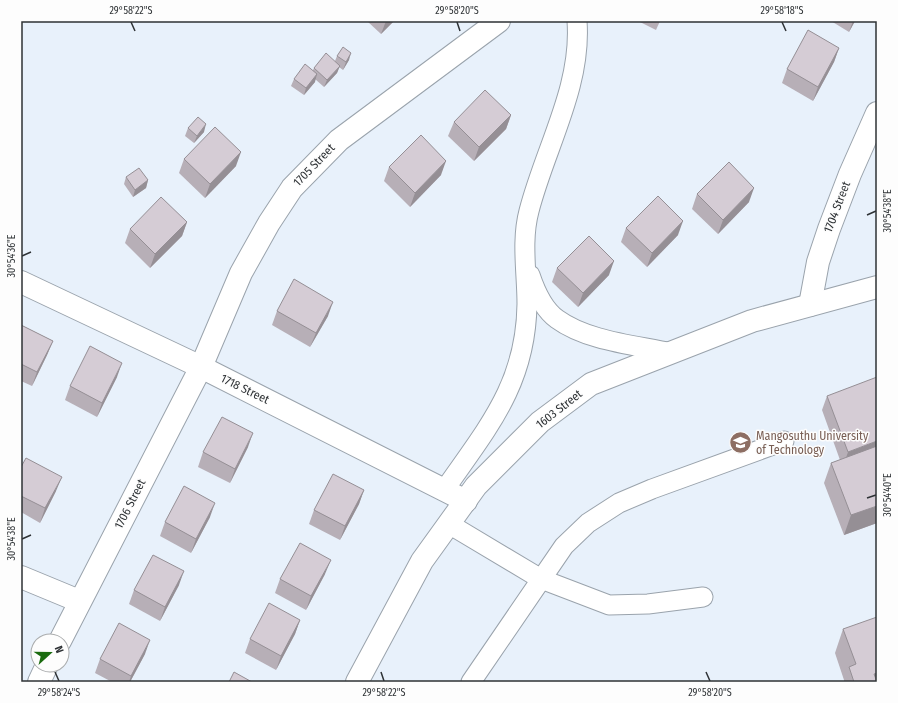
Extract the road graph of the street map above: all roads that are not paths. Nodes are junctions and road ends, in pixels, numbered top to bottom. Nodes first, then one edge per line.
1 (499, 21) edge
2 (577, 21) edge
3 (877, 113) edge
4 (524, 256) junction
5 (21, 282) edge
6 (877, 287) edge
7 (810, 305) junction
8 (671, 353) junction
9 (201, 367) junction
10 (784, 441) dead end
11 (445, 489) junction
12 (466, 501) junction
13 (449, 524) junction
14 (21, 577) edge
15 (541, 579) junction
16 (703, 597) dead end
17 (79, 601) junction
18 (64, 633) edge
19 (44, 673) edge
20 (39, 682) edge
21 (357, 682) edge
22 (471, 682) edge

1 - 9 street, 1705 Street
2 - 4 lane
3 - 7 street, 1704 Street
4 - 8 lane
4 - 11 lane
5 - 9 street, 1718 Street
6 - 7 street, 1603 Street
7 - 8 street, 1603 Street
8 - 12 street, 1603 Street
9 - 11 street, 1718 Street
9 - 17 street, 1706 Street
10 - 15 lane
11 - 12 street, 1718 Street
12 - 13 street, 1603 Street
13 - 15 lane
13 - 21 street, 1603 Street
14 - 17 street
15 - 16 lane
15 - 22 lane
17 - 18 street, 1706 Street
19 - 20 street

